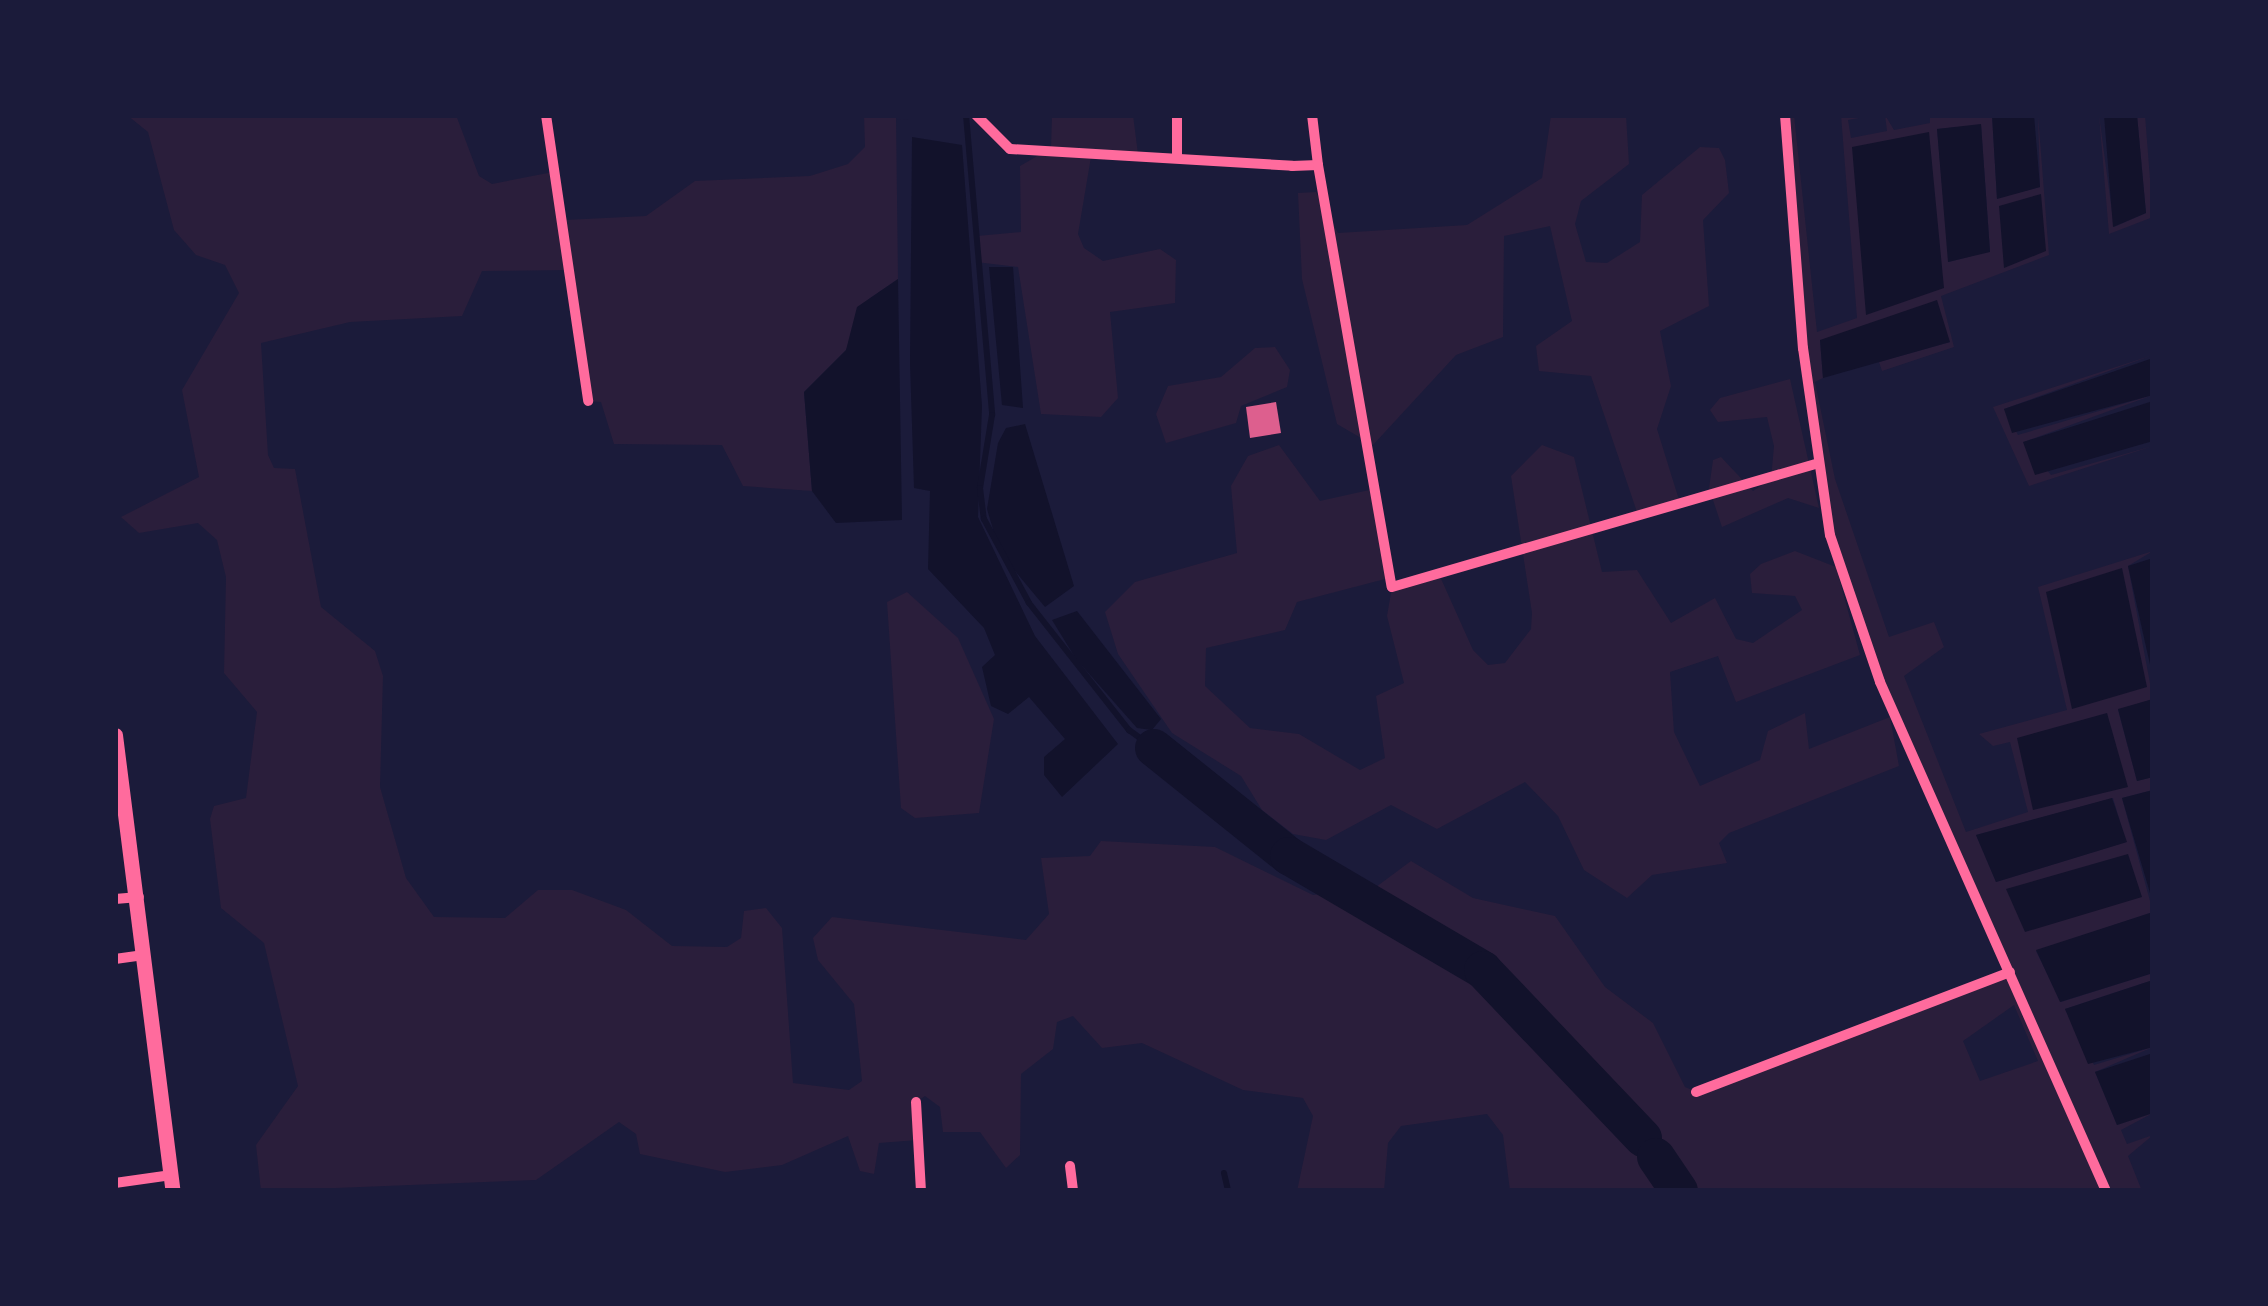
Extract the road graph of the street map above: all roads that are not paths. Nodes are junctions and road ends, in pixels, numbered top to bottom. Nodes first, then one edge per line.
1 (546, 115) edge
2 (976, 115) edge
3 (1177, 115) edge
4 (1312, 115) edge
5 (1785, 115) edge
6 (1177, 156) junction
7 (1318, 165) junction
8 (588, 401) dead end
9 (1816, 464) junction
10 (115, 735) edge
11 (139, 896) junction
12 (115, 899) edge
13 (144, 955) junction
14 (115, 959) edge
15 (2010, 972) junction
16 (1696, 1092) dead end
17 (916, 1102) dead end
18 (1070, 1166) dead end
19 (115, 1182) edge
20 (172, 1183) edge
21 (921, 1191) edge
22 (1072, 1191) edge
23 (2106, 1191) edge

1 - 8 street
2 - 6 street
3 - 6 street
4 - 7 street
5 - 9 street
6 - 7 street
7 - 9 street
9 - 15 street
10 - 11 street
11 - 12 street
11 - 13 street
13 - 14 street
13 - 20 street
15 - 16 street
15 - 23 street
17 - 21 street
18 - 22 street
19 - 20 street

